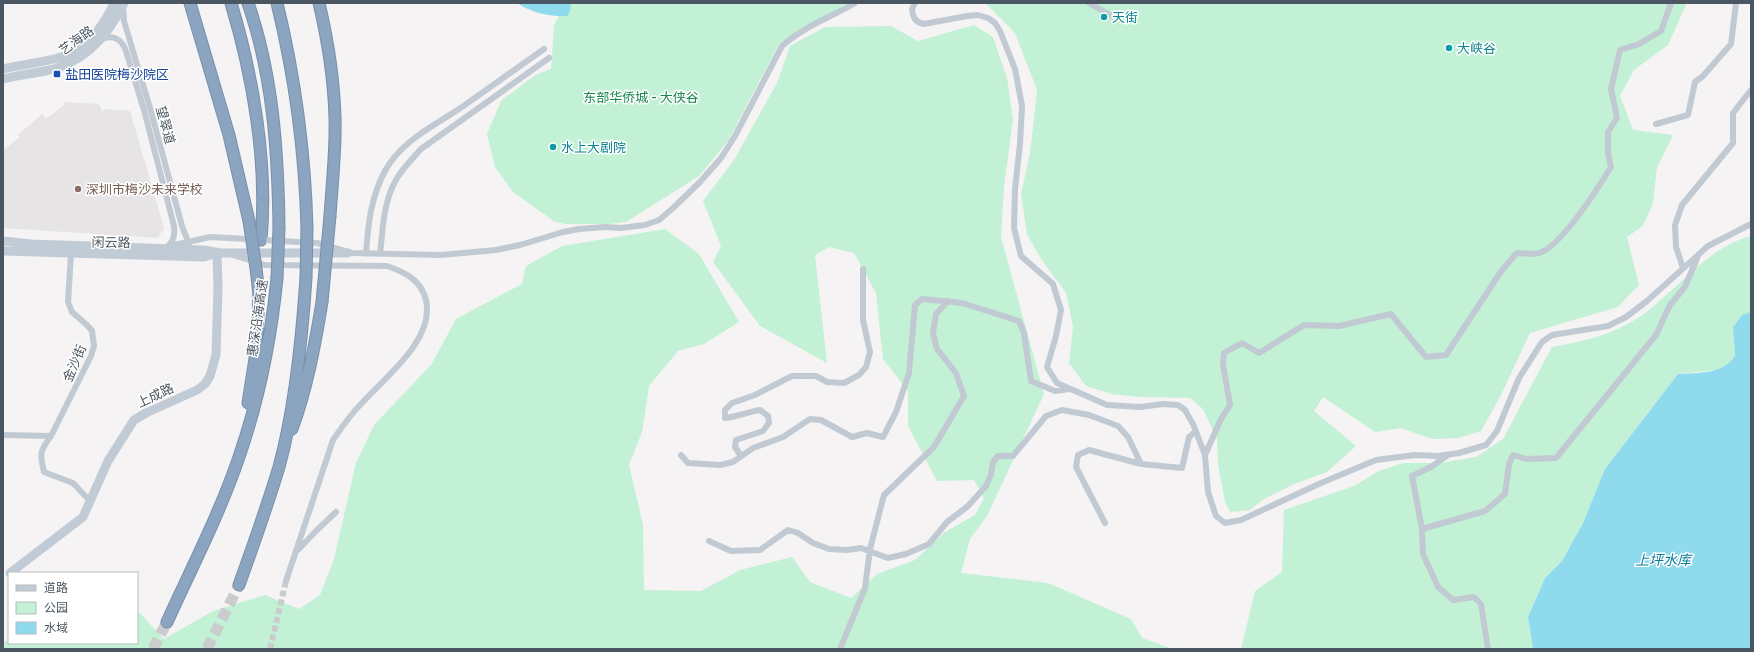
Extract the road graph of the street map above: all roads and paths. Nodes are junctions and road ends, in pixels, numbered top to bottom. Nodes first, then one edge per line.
1 (120, 3) edge
2 (190, 3) edge
3 (231, 3) edge
4 (248, 3) edge
5 (277, 3) edge
6 (319, 3) edge
7 (855, 3) edge
8 (915, 3) edge
9 (1090, 3) edge
10 (1671, 3) edge
11 (1736, 3) edge
12 (1112, 16) dead end
13 (102, 39) junction
14 (544, 49) dead end
15 (549, 58) dead end
16 (3, 70) edge
17 (3, 79) edge
18 (1751, 90) edge
19 (1656, 124) dead end
20 (1751, 224) edge
21 (261, 240) junction
22 (3, 241) edge
23 (188, 241) junction
24 (162, 249) junction
25 (194, 249) junction
26 (3, 250) edge
27 (217, 253) junction
28 (348, 253) junction
29 (1699, 253) junction
30 (71, 254) junction
31 (228, 254) junction
32 (366, 254) junction
33 (380, 254) junction
34 (1683, 268) junction
35 (863, 270) dead end
36 (948, 301) junction
37 (1069, 389) junction
38 (1196, 431) junction
39 (3, 435) edge
40 (51, 436) junction
41 (681, 454) dead end
42 (1450, 454) junction
43 (741, 456) junction
44 (1205, 456) junction
45 (239, 457) junction
46 (1141, 464) junction
47 (279, 466) junction
48 (90, 501) junction
49 (336, 512) dead end
50 (1105, 523) dead end
51 (1422, 529) junction
52 (709, 541) dead end
53 (870, 552) junction
54 (296, 553) junction
55 (10, 572) edge
56 (286, 581) tunnel mouth
57 (239, 585) tunnel mouth
58 (168, 622) tunnel mouth
59 (840, 649) edge
60 (1488, 649) edge

1 - 13 street, 艺海路
1 - 16 street, 艺海路
1 - 23 street, 望翠道
2 - 45 highway, bridge
3 - 21 highway
4 - 45 highway, 惠深沿海高速, bridge
5 - 47 highway, bridge
6 - 47 highway, bridge
7 - 33 street, 闲云路
8 - 37 street
9 - 12 street
10 - 44 street
11 - 19 street
13 - 17 street, 艺海路
13 - 24 street, 望翠道
14 - 32 street
15 - 33 street
18 - 34 street
20 - 29 street
21 - 23 street, 闲云路
21 - 28 street, 闲云路
22 - 24 street, 闲云路
23 - 24 street, 闲云路
23 - 25 street, 望翠道
24 - 25 street, 闲云路
25 - 27 street, 闲云路
26 - 30 street, 闲云路
27 - 30 street, 闲云路
27 - 31 street, 闲云路
27 - 48 street, 上成路
28 - 31 street, 闲云路
28 - 32 street, 闲云路
29 - 34 street
29 - 51 street
30 - 40 street, 金沙街
31 - 54 street
32 - 33 street, 闲云路
34 - 42 street
35 - 43 street
36 - 37 street
36 - 43 street
36 - 53 street
37 - 38 street
38 - 44 street
38 - 46 street
39 - 40 street
40 - 48 street, 金沙街
41 - 43 street
42 - 44 street
42 - 51 street
45 - 58 highway, 惠深沿海高速
46 - 50 street
46 - 53 street
47 - 57 highway
48 - 55 street, 上成路
49 - 54 street
51 - 60 street
52 - 53 street
53 - 59 street
54 - 56 street

